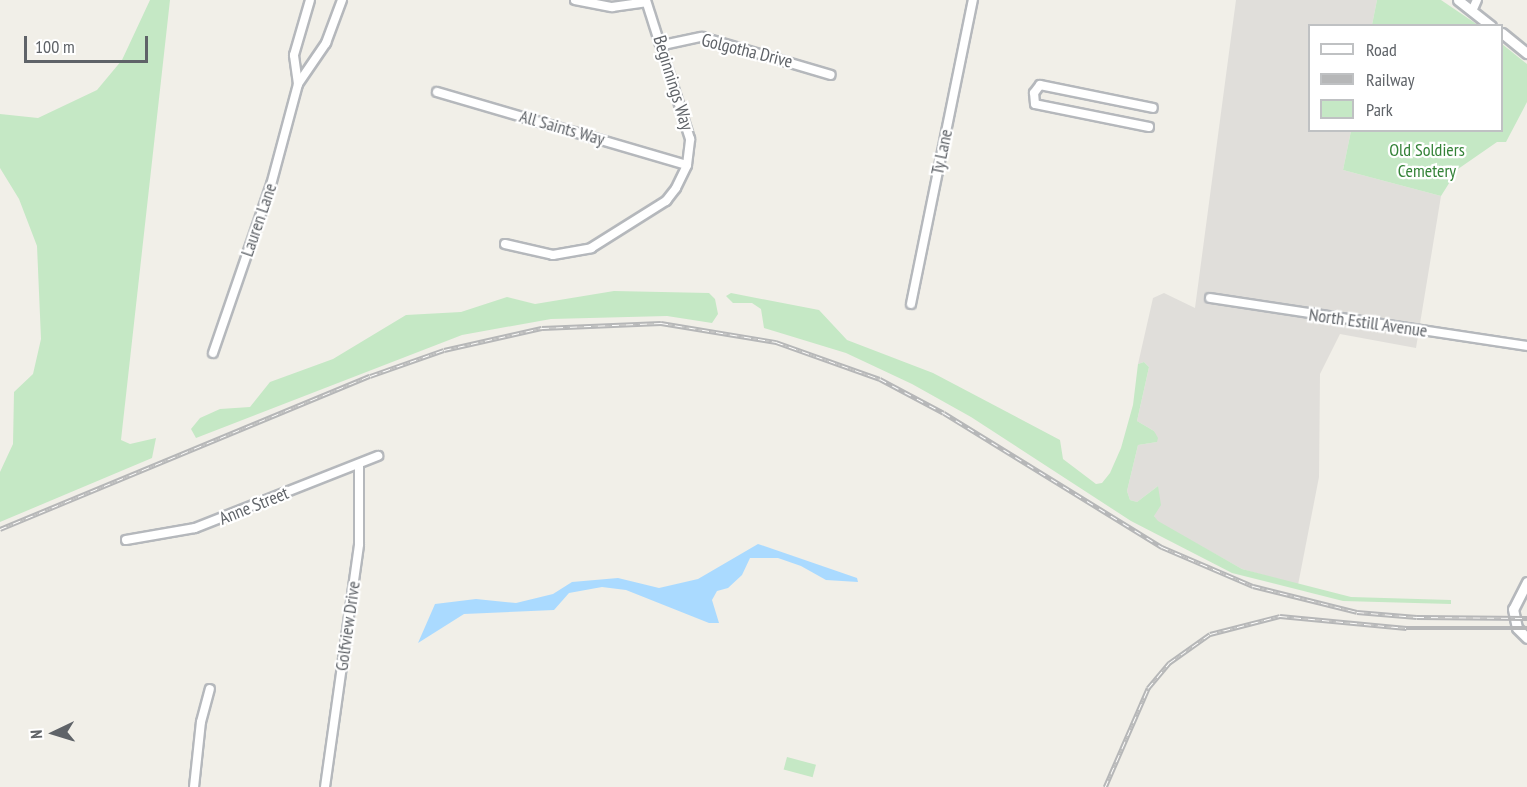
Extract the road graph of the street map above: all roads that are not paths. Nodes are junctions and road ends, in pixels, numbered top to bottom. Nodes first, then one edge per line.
1 (310, 0) edge
2 (342, 0) edge
3 (575, 0) edge
4 (973, 0) edge
5 (1458, 0) edge
6 (1477, 0) edge
7 (646, 1) edge
8 (1472, 11) junction
9 (1488, 24) edge
10 (1503, 34) edge
11 (663, 45) junction
12 (1527, 53) edge
13 (831, 75) dead end
14 (298, 84) junction
15 (437, 92) dead end
16 (1153, 108) dead end
17 (1149, 127) dead end
18 (687, 165) junction
19 (505, 244) dead end
20 (1210, 298) dead end
21 (911, 304) dead end
22 (1527, 346) edge
23 (213, 353) dead end
24 (378, 456) dead end
25 (359, 464) junction
26 (126, 540) dead end
27 (1527, 582) edge
28 (1527, 638) edge
29 (210, 690) dead end
30 (194, 787) edge
31 (325, 787) edge

1 - 14 street, Lauren Lane
2 - 14 street, Lauren Lane
3 - 7 street
4 - 21 street, Ty Lane
5 - 8 street
6 - 8 street
7 - 11 street, Beginnings Way
8 - 9 street
10 - 12 street
11 - 13 street, Golgotha Drive
11 - 18 street, Beginnings Way
14 - 23 street, Lauren Lane
15 - 18 street, All Saints Way
16 - 17 street
18 - 19 street
20 - 22 street, North Estill Avenue
24 - 25 street, Anne Street
25 - 26 street, Anne Street
25 - 31 street, Golfview Drive
27 - 28 street
29 - 30 street

